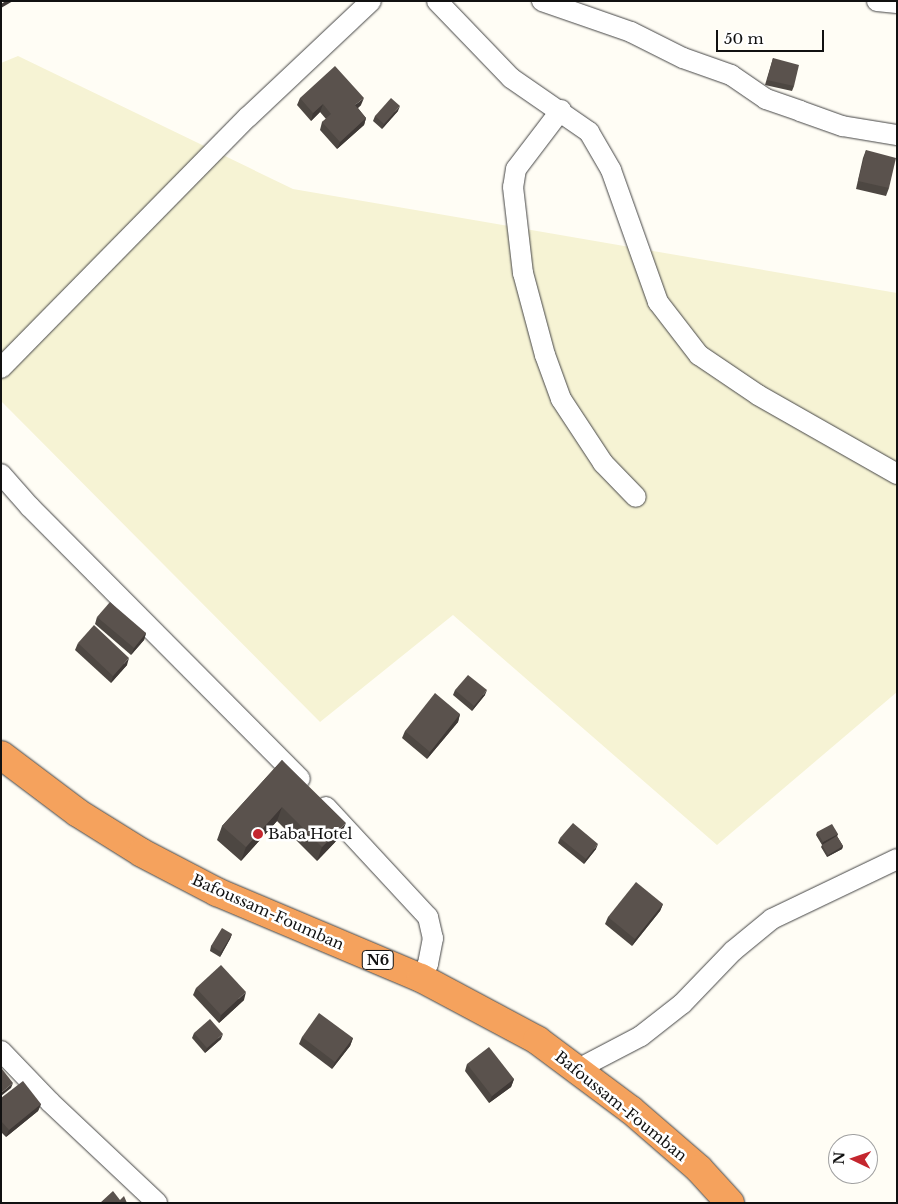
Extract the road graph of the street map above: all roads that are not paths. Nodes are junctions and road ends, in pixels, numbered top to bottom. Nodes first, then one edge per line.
1 (371, 1) edge
2 (437, 1) edge
3 (542, 1) edge
4 (877, 1) edge
5 (897, 3) edge
6 (561, 110) junction
7 (897, 135) edge
8 (1, 368) edge
9 (1, 474) edge
10 (897, 474) edge
11 (636, 497) dead end
12 (1, 755) edge
13 (897, 859) edge
14 (421, 978) junction
15 (1, 1051) edge
16 (578, 1069) junction
17 (157, 1203) edge
18 (730, 1203) edge

1 - 8 street
2 - 6 street
3 - 7 street
4 - 5 street
6 - 10 street
6 - 11 street
9 - 14 street
12 - 14 highway, Bafoussam-Foumban / N6
13 - 16 street
14 - 16 highway, Bafoussam-Foumban / N6
15 - 17 street
16 - 18 highway, Bafoussam-Foumban / N6

